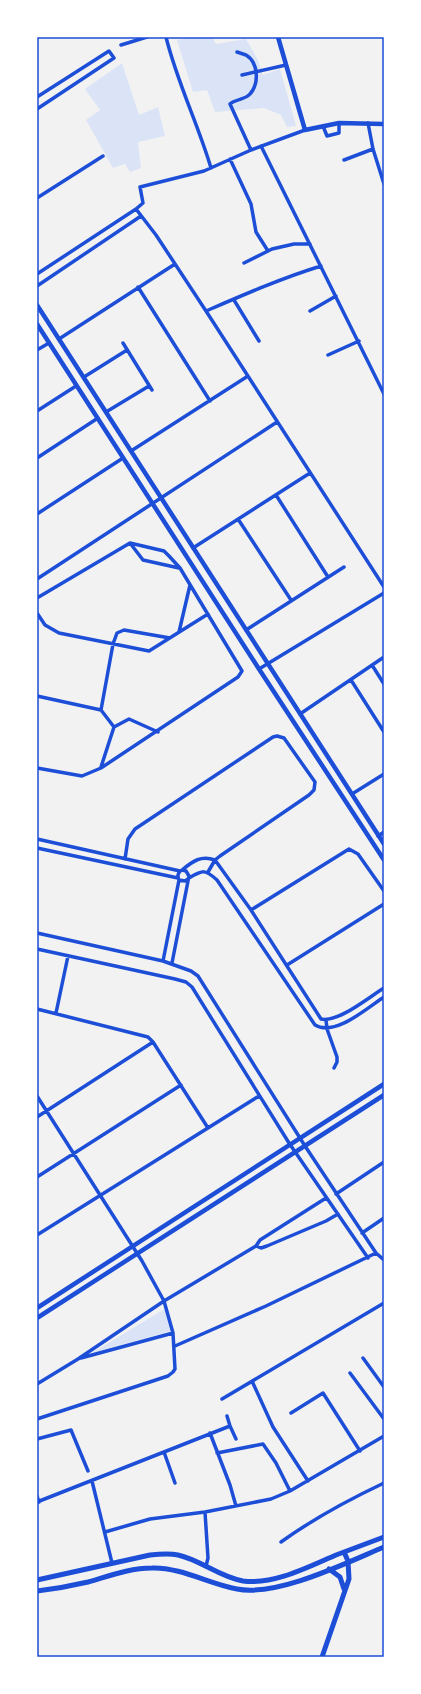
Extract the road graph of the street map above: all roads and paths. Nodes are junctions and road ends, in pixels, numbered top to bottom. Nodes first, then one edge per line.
1 (147, 37) edge
2 (166, 37) edge
3 (278, 37) edge
4 (120, 45) dead end
5 (237, 52) dead end
6 (286, 65) junction
7 (257, 72) junction
8 (242, 75) dead end
9 (57, 84) junction
10 (62, 92) junction
11 (37, 97) edge
12 (37, 109) edge
13 (368, 122) junction
14 (338, 123) junction
15 (384, 124) edge
16 (323, 126) junction
17 (305, 130) junction
18 (262, 146) junction
19 (251, 150) junction
20 (373, 150) junction
21 (103, 156) dead end
22 (230, 159) junction
23 (344, 160) dead end
24 (211, 168) junction
25 (384, 184) edge
26 (37, 198) edge
27 (136, 209) junction
28 (141, 216) junction
29 (310, 244) junction
30 (268, 251) junction
31 (244, 263) dead end
32 (174, 264) junction
33 (321, 266) junction
34 (37, 274) edge
35 (37, 286) edge
36 (138, 287) junction
37 (336, 296) junction
38 (234, 300) junction
39 (37, 305) edge
40 (206, 311) junction
41 (310, 311) dead end
42 (37, 324) edge
43 (59, 339) junction
44 (259, 341) dead end
45 (359, 341) junction
46 (49, 342) junction
47 (123, 343) dead end
48 (37, 350) edge
49 (127, 350) junction
50 (328, 355) dead end
51 (248, 376) junction
52 (84, 378) junction
53 (76, 386) junction
54 (384, 394) edge
55 (210, 401) junction
56 (37, 411) edge
57 (106, 412) junction
58 (98, 418) junction
59 (277, 422) junction
60 (131, 451) junction
61 (37, 458) edge
62 (123, 458) junction
63 (310, 473) junction
64 (276, 495) junction
65 (161, 498) junction
66 (152, 504) junction
67 (37, 514) edge
68 (238, 519) junction
69 (130, 543) junction
70 (194, 548) junction
71 (344, 567) dead end
72 (180, 568) junction
73 (328, 577) junction
74 (37, 579) edge
75 (190, 585) junction
76 (384, 587) edge
77 (384, 593) edge
78 (37, 598) edge
79 (291, 600) junction
80 (37, 613) edge
81 (208, 614) junction
82 (246, 630) junction
83 (179, 632) junction
84 (170, 638) junction
85 (113, 644) junction
86 (384, 657) edge
87 (268, 664) junction
88 (372, 665) junction
89 (259, 669) junction
90 (351, 680) junction
91 (384, 684) edge
92 (37, 696) edge
93 (100, 710) junction
94 (300, 714) junction
95 (114, 727) junction
96 (158, 732) junction
97 (384, 732) edge
98 (37, 768) edge
99 (101, 768) junction
100 (384, 774) edge
101 (352, 794) junction
102 (384, 832) edge
103 (378, 836) junction
104 (37, 839) edge
105 (384, 844) edge
106 (37, 848) edge
107 (125, 859) junction
108 (215, 860) junction
109 (384, 860) edge
110 (181, 871) junction
111 (208, 872) junction
112 (179, 879) junction
113 (188, 879) junction
114 (384, 891) edge
115 (384, 904) edge
116 (252, 910) junction
117 (37, 932) edge
118 (37, 949) edge
119 (68, 956) junction
120 (163, 961) junction
121 (172, 963) junction
122 (287, 965) junction
123 (384, 988) edge
124 (384, 997) edge
125 (37, 1009) edge
126 (56, 1013) junction
127 (326, 1020) junction
128 (327, 1029) junction
129 (153, 1042) junction
130 (334, 1068) dead end
131 (384, 1084) edge
132 (180, 1085) junction
133 (384, 1095) edge
134 (37, 1096) edge
135 (259, 1096) junction
136 (46, 1111) junction
137 (37, 1116) edge
138 (208, 1128) junction
139 (300, 1138) junction
140 (290, 1145) junction
141 (305, 1146) junction
142 (295, 1152) junction
143 (73, 1154) junction
144 (384, 1162) edge
145 (37, 1176) edge
146 (336, 1194) junction
147 (100, 1196) junction
148 (326, 1198) junction
149 (338, 1214) junction
150 (384, 1218) edge
151 (362, 1233) junction
152 (37, 1235) edge
153 (132, 1246) junction
154 (256, 1246) junction
155 (137, 1254) junction
156 (377, 1255) junction
157 (368, 1258) junction
158 (384, 1260) edge
159 (164, 1301) junction
160 (384, 1303) edge
161 (37, 1308) edge
162 (37, 1318) edge
163 (173, 1333) junction
164 (175, 1346) junction
165 (362, 1358) dead end
166 (78, 1359) junction
167 (350, 1373) dead end
168 (252, 1381) junction
169 (37, 1384) edge
170 (384, 1387) edge
171 (222, 1399) dead end
172 (291, 1413) dead end
173 (227, 1416) dead end
174 (37, 1418) edge
175 (384, 1419) edge
176 (230, 1426) junction
177 (210, 1434) junction
178 (384, 1436) edge
179 (236, 1438) dead end
180 (37, 1439) edge
181 (360, 1451) junction
182 (164, 1452) junction
183 (217, 1453) junction
184 (88, 1471) dead end
185 (308, 1481) junction
186 (92, 1482) junction
187 (175, 1483) dead end
188 (384, 1483) edge
189 (290, 1491) junction
190 (37, 1496) edge
191 (38, 1502) edge
192 (236, 1506) junction
193 (205, 1512) junction
194 (105, 1532) junction
195 (384, 1537) edge
196 (281, 1542) dead end
197 (384, 1547) edge
198 (344, 1552) junction
199 (348, 1562) junction
200 (112, 1563) junction
201 (206, 1566) junction
202 (329, 1569) junction
203 (37, 1580) edge
204 (37, 1591) edge
205 (344, 1594) junction
206 (322, 1657) edge

1 - 4 street
2 - 24 street
3 - 6 street
5 - 7 street
6 - 7 street
6 - 17 street
7 - 8 street
7 - 19 street
9 - 10 street
9 - 10 street
9 - 11 street
10 - 12 street
13 - 14 street
13 - 15 street
13 - 20 street
14 - 16 street
14 - 16 street
16 - 17 street
17 - 18 street
18 - 19 street
18 - 29 street
19 - 22 street
20 - 23 street
20 - 25 street
21 - 26 street
22 - 24 street
22 - 30 street
24 - 27 street
27 - 28 street
27 - 34 street
28 - 32 street
28 - 35 street
29 - 30 street
29 - 33 street
30 - 31 street
32 - 36 street
32 - 40 street
33 - 37 street
33 - 38 street
36 - 43 street
36 - 55 street
37 - 41 street
37 - 45 street
38 - 40 street
38 - 44 street
39 - 43 street
40 - 51 street
42 - 46 street
43 - 52 street
45 - 50 street
45 - 54 street
46 - 48 street
46 - 53 street
47 - 49 street
49 - 52 street
49 - 57 street
51 - 55 street
51 - 59 street
52 - 57 street
53 - 56 street
53 - 58 street
55 - 60 street
57 - 60 street
58 - 61 street
58 - 62 street
59 - 63 street
59 - 65 street
60 - 65 street
62 - 66 street
62 - 67 street
63 - 64 street
63 - 76 street
64 - 68 street
64 - 73 street
65 - 66 street
65 - 70 street
66 - 74 street
66 - 89 street
68 - 70 street
68 - 79 street
69 - 72 street
69 - 72 street
69 - 78 street
70 - 82 street
71 - 73 street
72 - 75 street
73 - 79 street
75 - 81 street
75 - 83 street
77 - 87 street
79 - 82 street
80 - 85 street
81 - 83 street
81 - 96 street
82 - 87 street
83 - 84 street
84 - 85 street
84 - 85 street
85 - 93 street
86 - 88 street
87 - 89 street
87 - 94 street
88 - 90 street
88 - 91 street
89 - 109 street
90 - 94 street
90 - 97 street
92 - 93 street
93 - 95 street
94 - 101 street
95 - 96 street
95 - 99 street
96 - 99 street
98 - 99 street
100 - 101 street
101 - 103 street
102 - 103 street
103 - 105 street
104 - 107 street
106 - 112 street
107 - 108 street
107 - 110 street
108 - 110 street
108 - 111 street
108 - 116 street
110 - 112 street
110 - 113 street
111 - 113 street
111 - 128 street
112 - 113 street
112 - 120 street
113 - 121 street
114 - 116 street
115 - 122 street
116 - 122 street
117 - 120 street
118 - 119 street
119 - 126 street
119 - 135 street
120 - 121 street
121 - 139 street
122 - 127 street
123 - 127 street
124 - 128 street
125 - 126 street
126 - 129 street
127 - 128 street
128 - 130 street
129 - 132 street
129 - 136 street
131 - 139 street
132 - 138 street
132 - 143 street
133 - 141 street
134 - 136 street
135 - 138 street
135 - 140 street
136 - 137 street
136 - 143 street
138 - 147 street
139 - 140 street
139 - 141 street
140 - 142 street
140 - 153 street
141 - 142 street
141 - 146 street
142 - 148 street
142 - 155 street
143 - 145 street
143 - 147 street
144 - 146 street
146 - 151 street
147 - 152 street
147 - 153 street
148 - 149 street
148 - 154 street
149 - 154 street
149 - 157 street
150 - 151 street
151 - 156 street
153 - 155 street
153 - 161 street
154 - 159 street
155 - 159 street
155 - 162 street
156 - 157 street
156 - 158 street
157 - 164 street
159 - 163 street
159 - 166 street
160 - 168 street
163 - 164 street
163 - 166 street
164 - 174 street
165 - 170 street
166 - 169 street
167 - 175 street
168 - 171 street
168 - 185 street
172 - 181 street
173 - 176 street
176 - 177 street
176 - 179 street
177 - 182 street
177 - 183 street
178 - 181 street
180 - 184 street
181 - 185 street
182 - 186 street
182 - 187 street
183 - 189 street
183 - 192 street
185 - 189 street
186 - 191 street
186 - 194 street
188 - 196 street
189 - 192 street
190 - 191 street
192 - 193 street
193 - 194 street
193 - 201 street
194 - 200 street
195 - 198 main road
197 - 199 main road
198 - 199 main road
198 - 201 main road
199 - 202 main road
199 - 205 main road
200 - 201 main road
200 - 203 main road
202 - 204 main road
202 - 205 main road
205 - 206 main road

